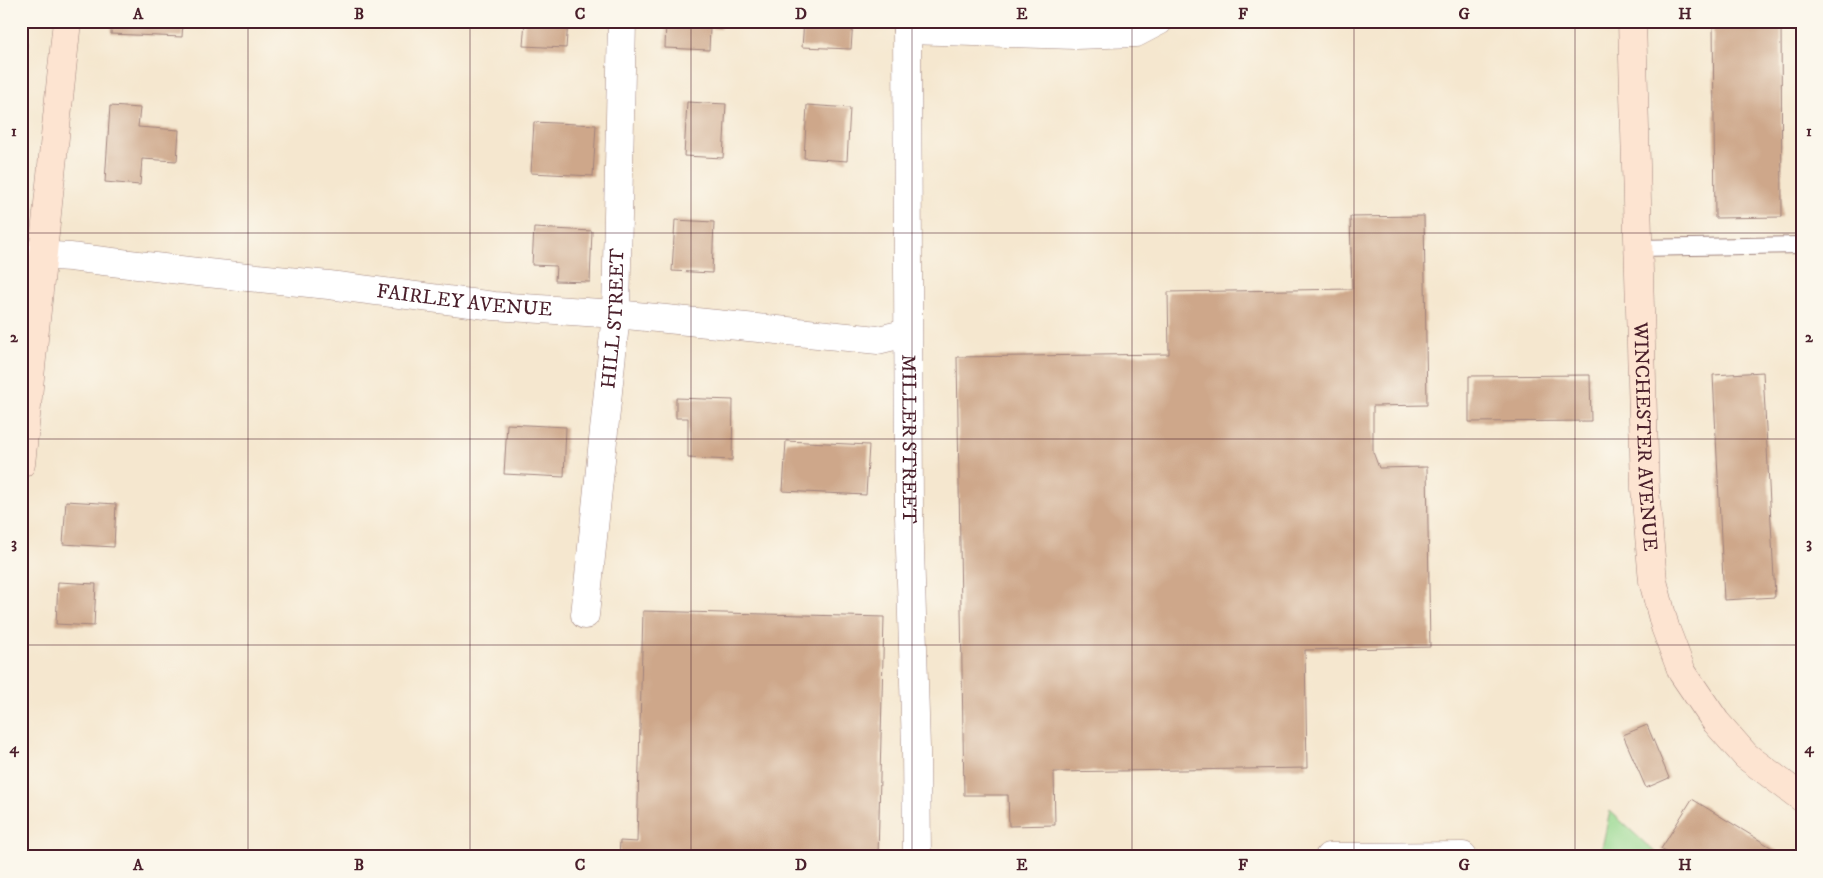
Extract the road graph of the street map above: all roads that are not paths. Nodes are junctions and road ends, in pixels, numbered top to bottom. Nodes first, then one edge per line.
1 (67, 21) edge
2 (622, 21) edge
3 (1159, 21) edge
4 (1632, 21) edge
5 (907, 26) edge
6 (1802, 245) edge
7 (1638, 248) junction
8 (32, 255) edge
9 (616, 314) junction
10 (907, 333) junction
11 (21, 464) edge
12 (585, 614) dead end
13 (1802, 798) edge
14 (1463, 856) edge
15 (917, 857) edge
16 (1329, 857) edge

1 - 8 street
2 - 9 street, HILL STREET
3 - 5 street
4 - 7 street, WINCHESTER AVENUE
5 - 10 street, MILLER STREET
6 - 7 lane
7 - 13 street, WINCHESTER AVENUE
8 - 9 street, FAIRLEY AVENUE
8 - 11 street
9 - 10 street, FAIRLEY AVENUE
9 - 12 street, HILL STREET
10 - 15 street, MILLER STREET
14 - 16 street

